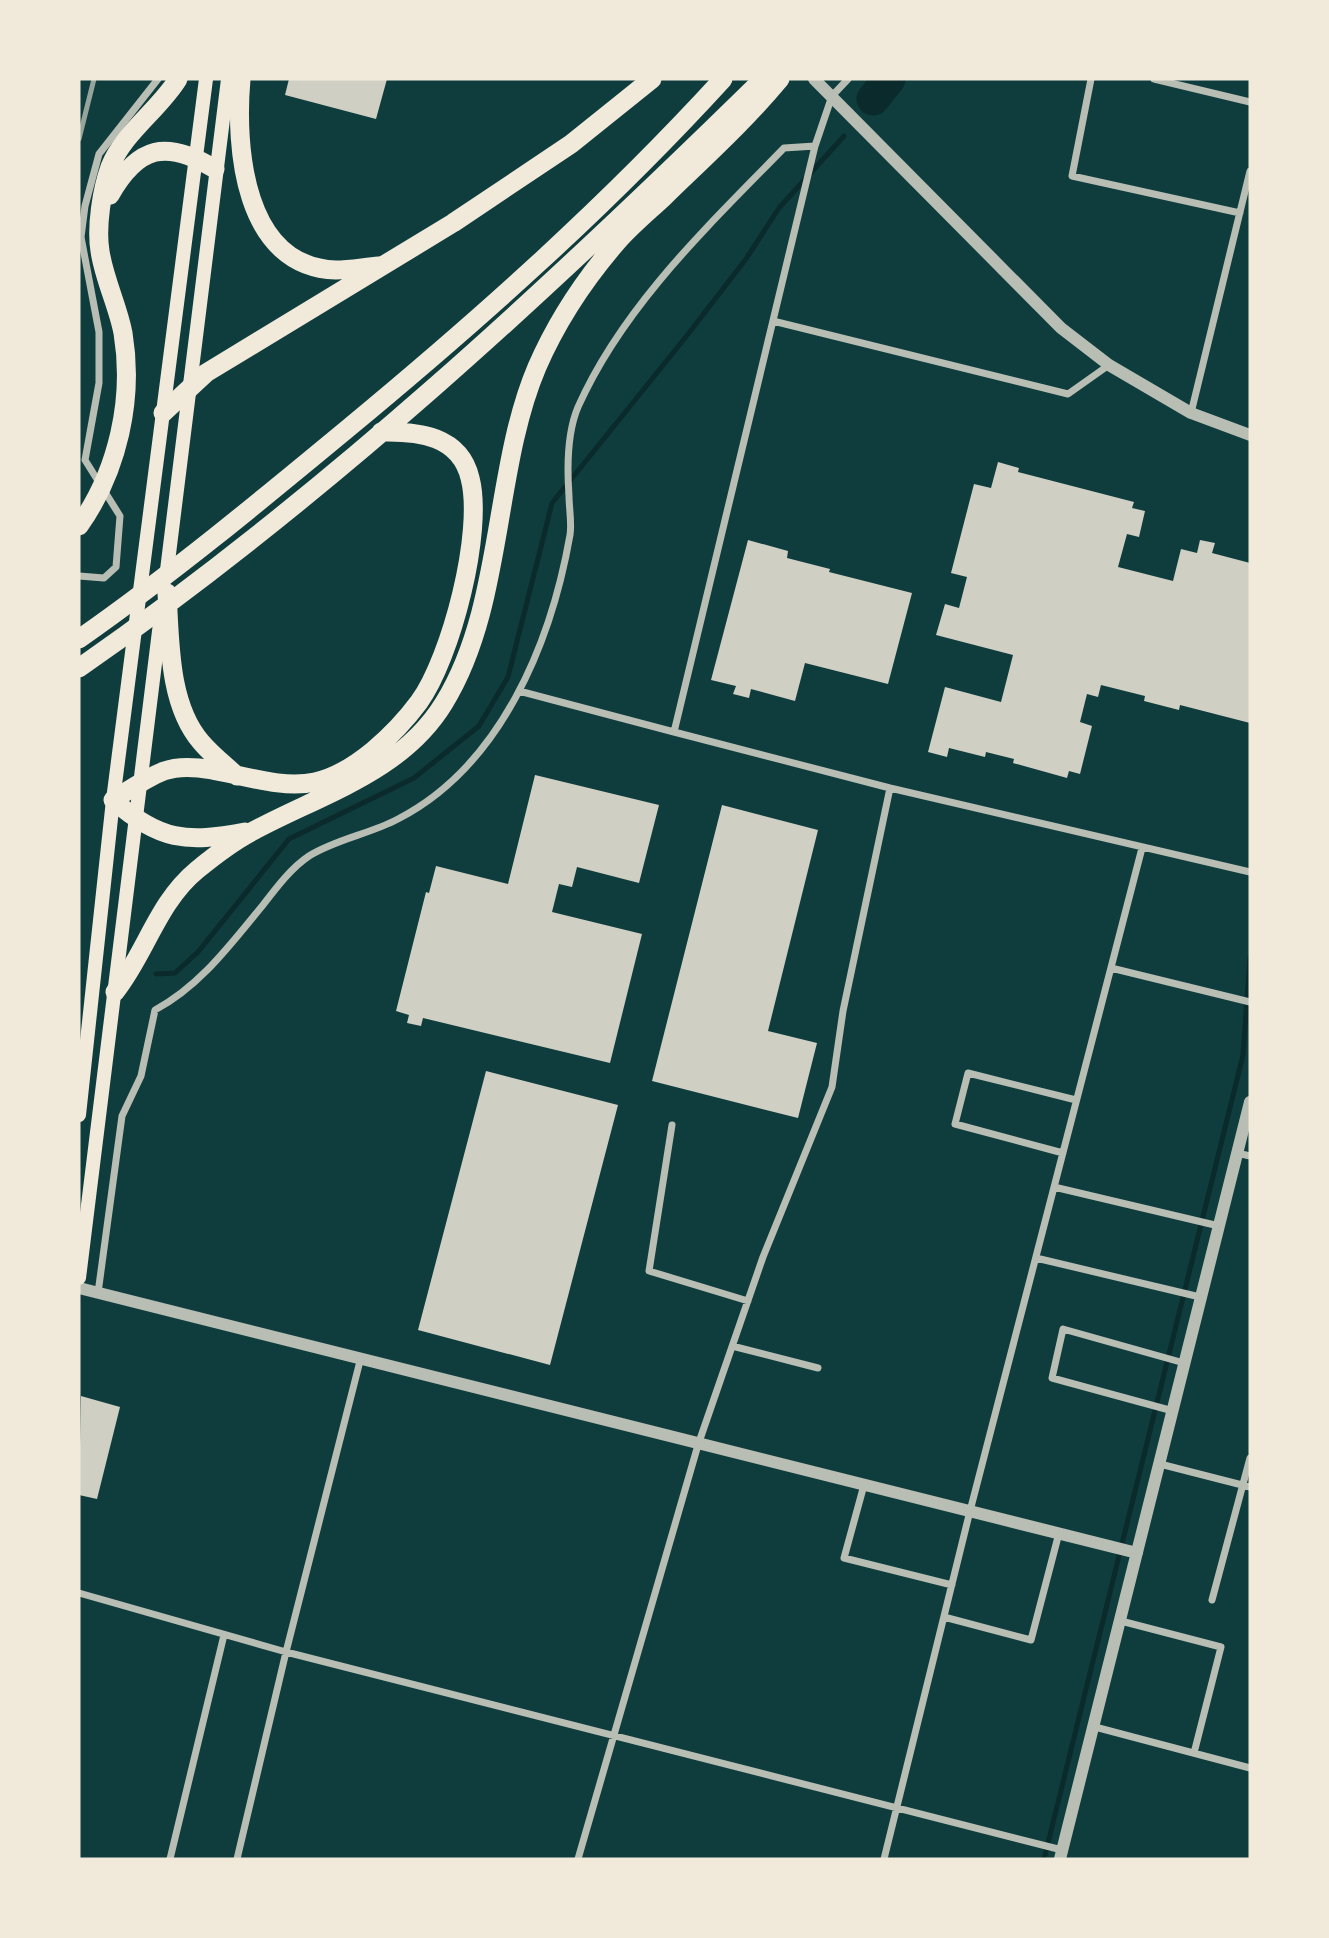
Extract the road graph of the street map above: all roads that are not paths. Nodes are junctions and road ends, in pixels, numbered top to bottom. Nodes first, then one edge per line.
1 (158, 79) edge
2 (178, 79) edge
3 (206, 79) edge
4 (228, 79) edge
5 (241, 79) edge
6 (652, 79) edge
7 (723, 79) edge
8 (762, 79) edge
9 (780, 79) edge
10 (814, 79) edge
11 (849, 79) edge
12 (1091, 79) edge
13 (1154, 79) edge
14 (832, 96) junction
15 (1250, 102) edge
16 (815, 146) junction
17 (194, 156) junction
18 (215, 169) junction
19 (1250, 171) edge
20 (102, 208) junction
21 (1240, 213) junction
22 (379, 266) junction
23 (773, 321) junction
24 (1109, 365) junction
25 (190, 390) junction
26 (163, 413) junction
27 (1192, 413) junction
28 (381, 432) junction
29 (1250, 435) edge
30 (79, 526) edge
31 (79, 576) edge
32 (166, 582) junction
33 (79, 639) edge
34 (79, 668) edge
35 (519, 691) junction
36 (674, 732) junction
37 (238, 777) junction
38 (140, 783) junction
39 (890, 788) junction
40 (113, 800) junction
41 (134, 819) junction
42 (253, 831) junction
43 (1142, 848) junction
44 (1250, 872) edge
45 (1111, 968) junction
46 (115, 992) junction
47 (1250, 1002) edge
48 (1076, 1100) junction
49 (1250, 1102) edge
50 (79, 1115) edge
51 (672, 1125) dead end
52 (1063, 1153) junction
53 (1244, 1155) edge
54 (1054, 1187) junction
55 (1219, 1226) junction
56 (1036, 1258) junction
57 (79, 1278) edge
58 (79, 1288) edge
59 (98, 1293) junction
60 (1200, 1297) junction
61 (748, 1301) junction
62 (732, 1346) junction
63 (360, 1361) junction
64 (1184, 1363) junction
65 (818, 1368) dead end
66 (1173, 1411) junction
67 (698, 1445) junction
68 (1250, 1458) edge
69 (1160, 1464) junction
70 (864, 1485) junction
71 (1247, 1487) edge
72 (970, 1511) junction
73 (1059, 1533) junction
74 (1137, 1553) junction
75 (952, 1585) junction
76 (79, 1593) edge
77 (1212, 1600) dead end
78 (944, 1617) junction
79 (1121, 1621) junction
80 (224, 1635) junction
81 (285, 1652) junction
82 (1095, 1727) junction
83 (614, 1733) junction
84 (1194, 1753) junction
85 (1250, 1768) edge
86 (897, 1808) junction
87 (1061, 1854) edge
88 (170, 1859) edge
89 (237, 1859) edge
90 (578, 1859) edge
91 (884, 1859) edge

1 - 31 street
2 - 20 highway
3 - 17 main road
4 - 18 main road
5 - 22 highway
6 - 22 highway
7 - 33 highway
8 - 28 highway
9 - 42 highway
10 - 14 street
11 - 14 street
12 - 21 street
13 - 15 street
14 - 16 street
14 - 24 street
16 - 23 street
16 - 35 street
17 - 18 highway
17 - 20 highway
17 - 26 main road
18 - 25 main road
19 - 21 street
20 - 30 highway
21 - 27 street
22 - 25 highway
23 - 24 street
23 - 36 street
24 - 27 street
25 - 26 highway
25 - 32 main road
26 - 40 main road
27 - 29 street
28 - 34 highway
28 - 37 highway
32 - 37 highway
32 - 38 main road
35 - 36 street
35 - 59 street
36 - 39 street
37 - 38 highway
38 - 40 highway
38 - 41 main road
39 - 43 street
39 - 61 street
40 - 41 highway
40 - 50 main road
41 - 42 highway
41 - 46 main road
42 - 46 highway
43 - 44 street
43 - 45 street
45 - 47 street
45 - 48 street
46 - 57 main road
48 - 52 street
48 - 52 street
49 - 53 street
51 - 61 street
52 - 54 street
53 - 55 street
54 - 55 street
54 - 56 street
55 - 60 street
56 - 60 street
56 - 72 street
58 - 59 street
59 - 63 street
60 - 64 street
61 - 62 street
62 - 65 street
62 - 67 street
63 - 67 street
63 - 81 street
64 - 66 street
64 - 66 street
66 - 69 street
67 - 70 street
67 - 83 street
68 - 71 street
69 - 71 street
69 - 74 street
70 - 72 street
70 - 75 street
71 - 77 street
72 - 73 street
72 - 75 street
73 - 74 street
73 - 78 street
74 - 79 street
75 - 78 street
76 - 80 street
78 - 86 street
79 - 82 street
79 - 84 street
80 - 81 street
80 - 88 street
81 - 83 street
81 - 89 street
82 - 84 street
82 - 87 street
83 - 86 street
83 - 90 street
84 - 85 street
86 - 87 street
86 - 91 street

